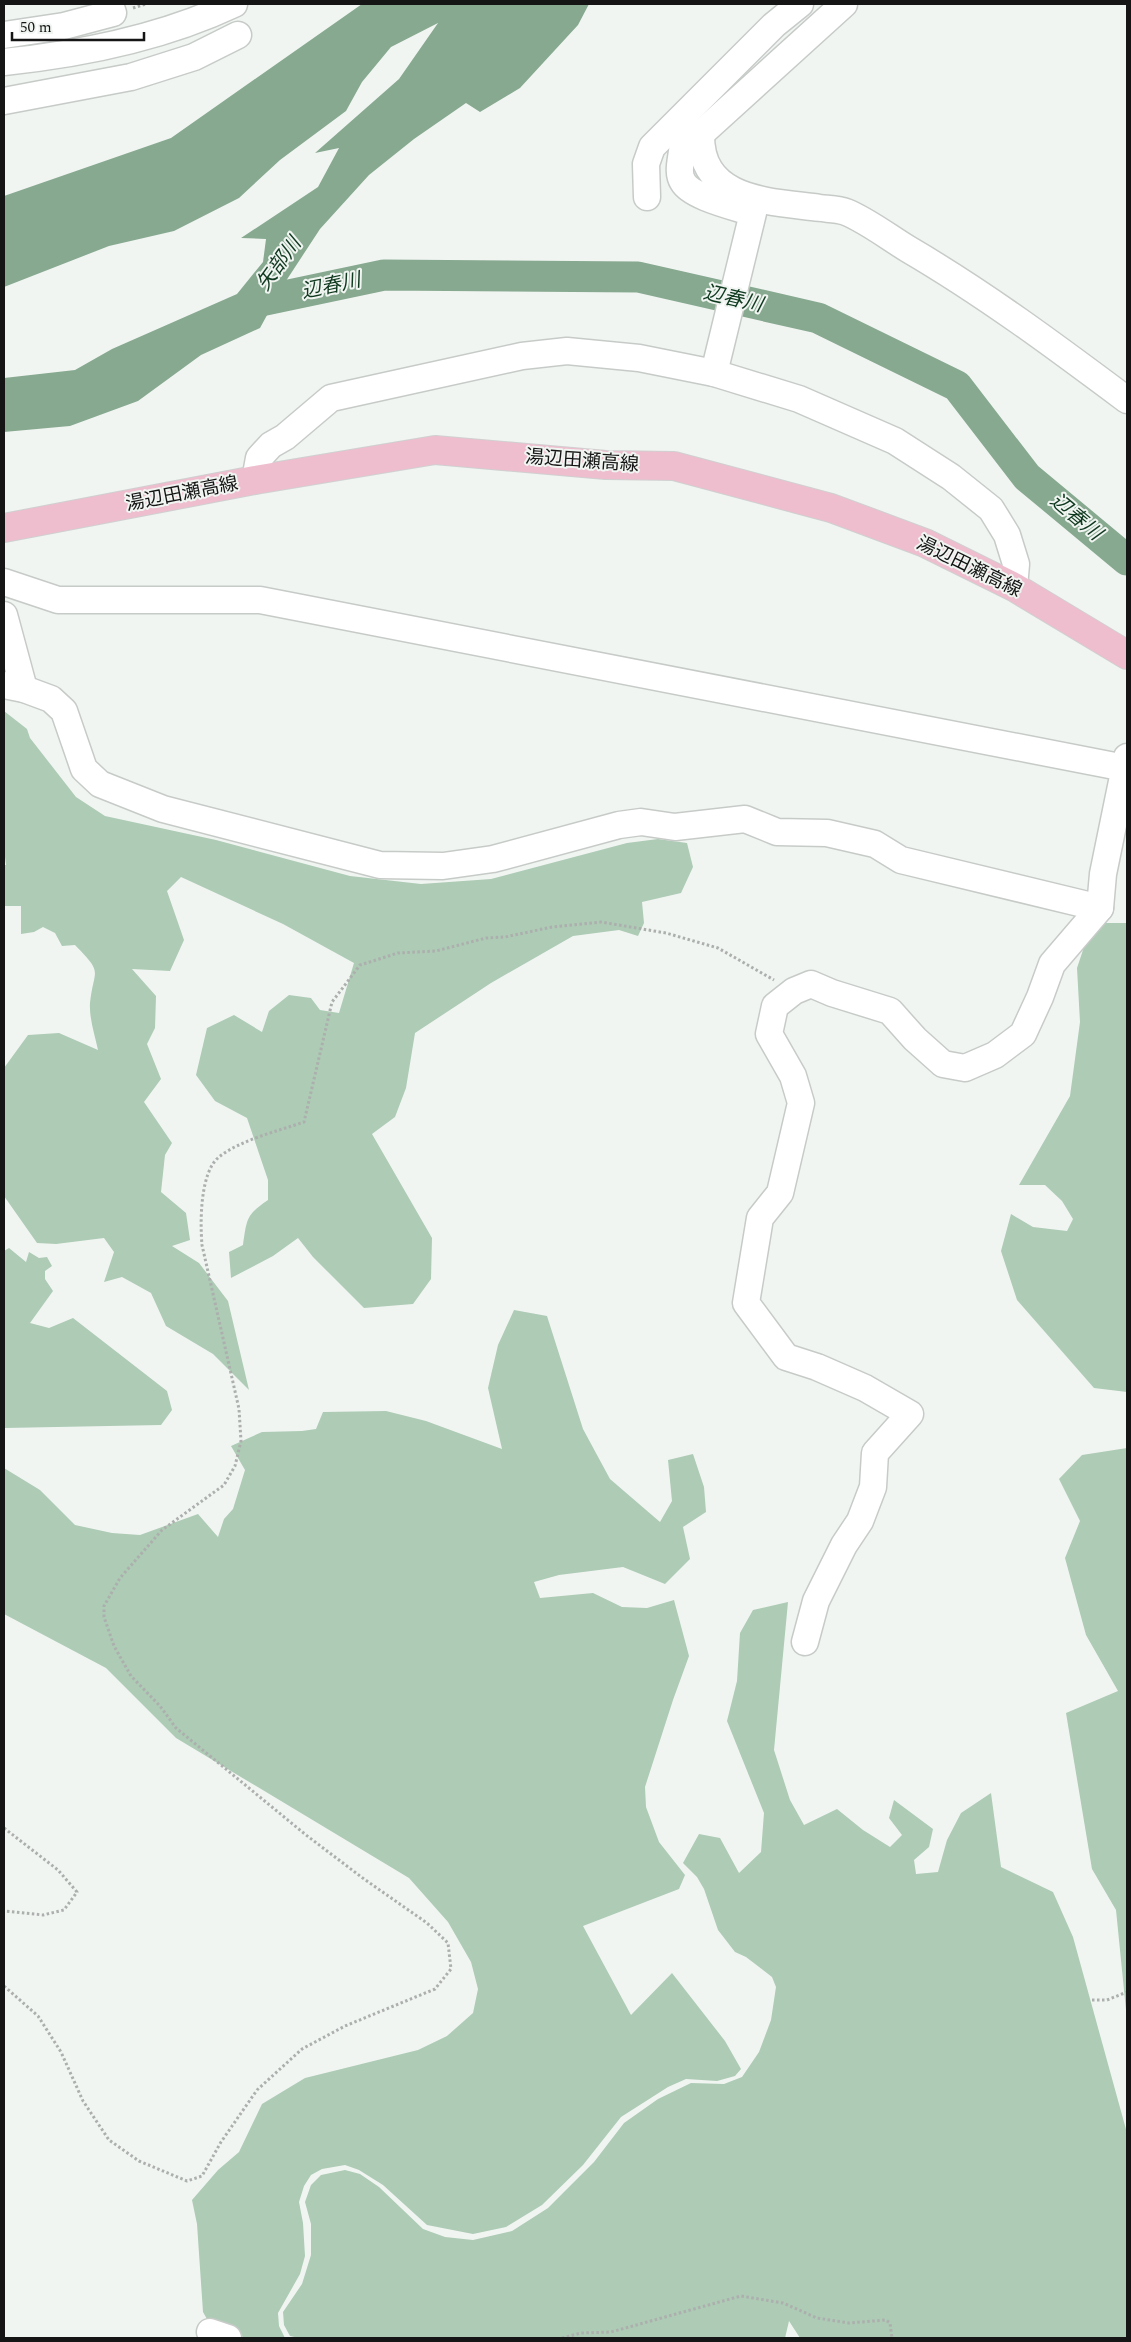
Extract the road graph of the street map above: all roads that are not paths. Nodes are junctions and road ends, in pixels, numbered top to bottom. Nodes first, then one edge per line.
1 (110, 4) edge
2 (234, 4) edge
3 (800, 4) edge
4 (844, 4) edge
5 (238, 35) dead end
6 (4, 36) edge
7 (4, 62) edge
8 (4, 101) edge
9 (701, 134) junction
10 (647, 197) dead end
11 (715, 367) junction
12 (1127, 400) edge
13 (255, 480) junction
14 (4, 528) edge
15 (4, 582) edge
16 (1014, 587) junction
17 (4, 614) edge
18 (1127, 655) edge
19 (14, 687) edge
20 (1126, 762) edge
21 (1100, 908) junction
22 (805, 1642) dead end

1 - 6 street
2 - 7 street
3 - 10 street
4 - 9 street
5 - 8 street
9 - 11 street
9 - 12 street
11 - 13 street
11 - 16 street
13 - 14 main road, 湯辺田瀬高線
13 - 16 main road, 湯辺田瀬高線
15 - 20 street
16 - 18 main road, 湯辺田瀬高線
17 - 19 street
19 - 21 street
20 - 21 street
21 - 22 street

